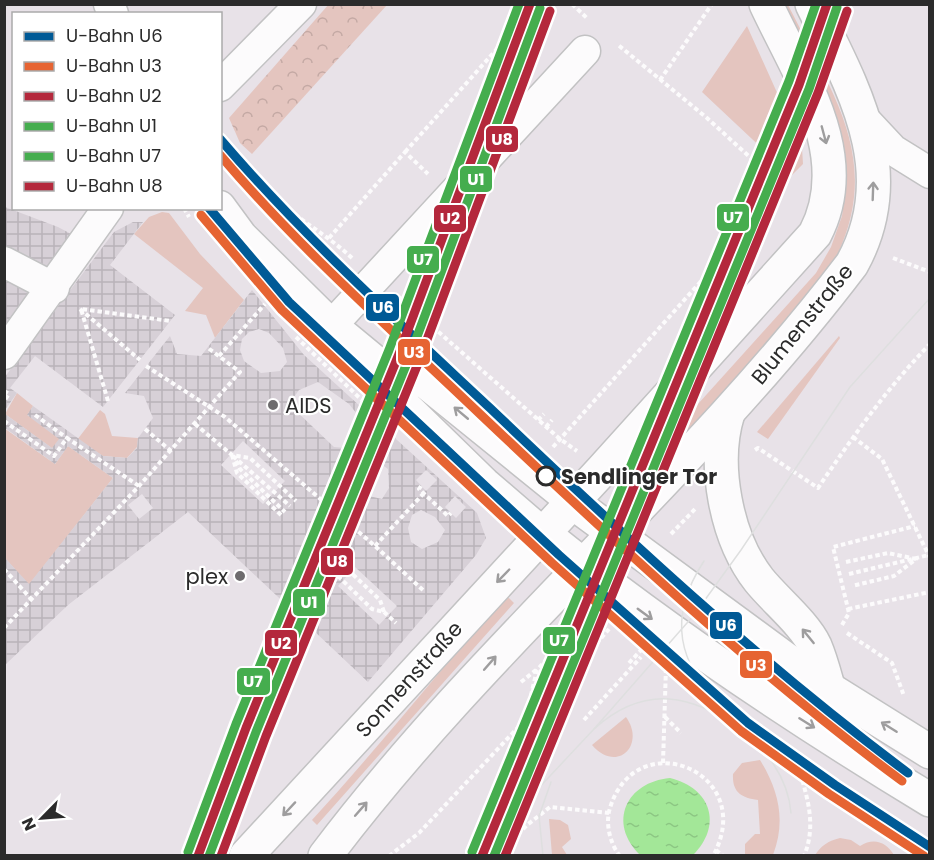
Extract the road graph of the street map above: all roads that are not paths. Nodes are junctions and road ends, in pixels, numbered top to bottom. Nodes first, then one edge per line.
1 (766, 4) edge
2 (812, 4) edge
3 (287, 9) edge
4 (585, 51) road end
5 (222, 84) edge
6 (864, 119) junction
7 (930, 173) edge
8 (222, 209) edge
9 (107, 210) edge
10 (4, 262) edge
11 (64, 295) junction
12 (332, 325) junction
13 (4, 354) edge
14 (389, 372) junction
15 (728, 413) junction
16 (572, 502) junction
17 (543, 533) junction
18 (613, 535) junction
19 (582, 565) junction
20 (829, 690) junction
21 (930, 752) edge
22 (930, 800) edge
23 (246, 855) edge
24 (326, 855) edge

1 -> 16 main road
2 - 6 main road, Blumenstraße
3 - 5 street
4 - 12 street
6 - 7 street
15 -> 6 main road, Blumenstraße
8 - 12 street
9 - 11 street
10 - 11 street
11 - 13 street
12 - 14 street
16 -> 14 street
14 - 17 street
15 - 18 main road, Blumenstraße
20 -> 15 main road
16 - 17 main road, Sonnenstraße
16 - 18 main road
17 - 19 main road
17 -> 23 main road, Sonnenstraße
18 - 19 main road, Blumenstraße
18 - 20 main road
19 -> 22 main road
24 -> 19 main road
21 -> 20 main road

